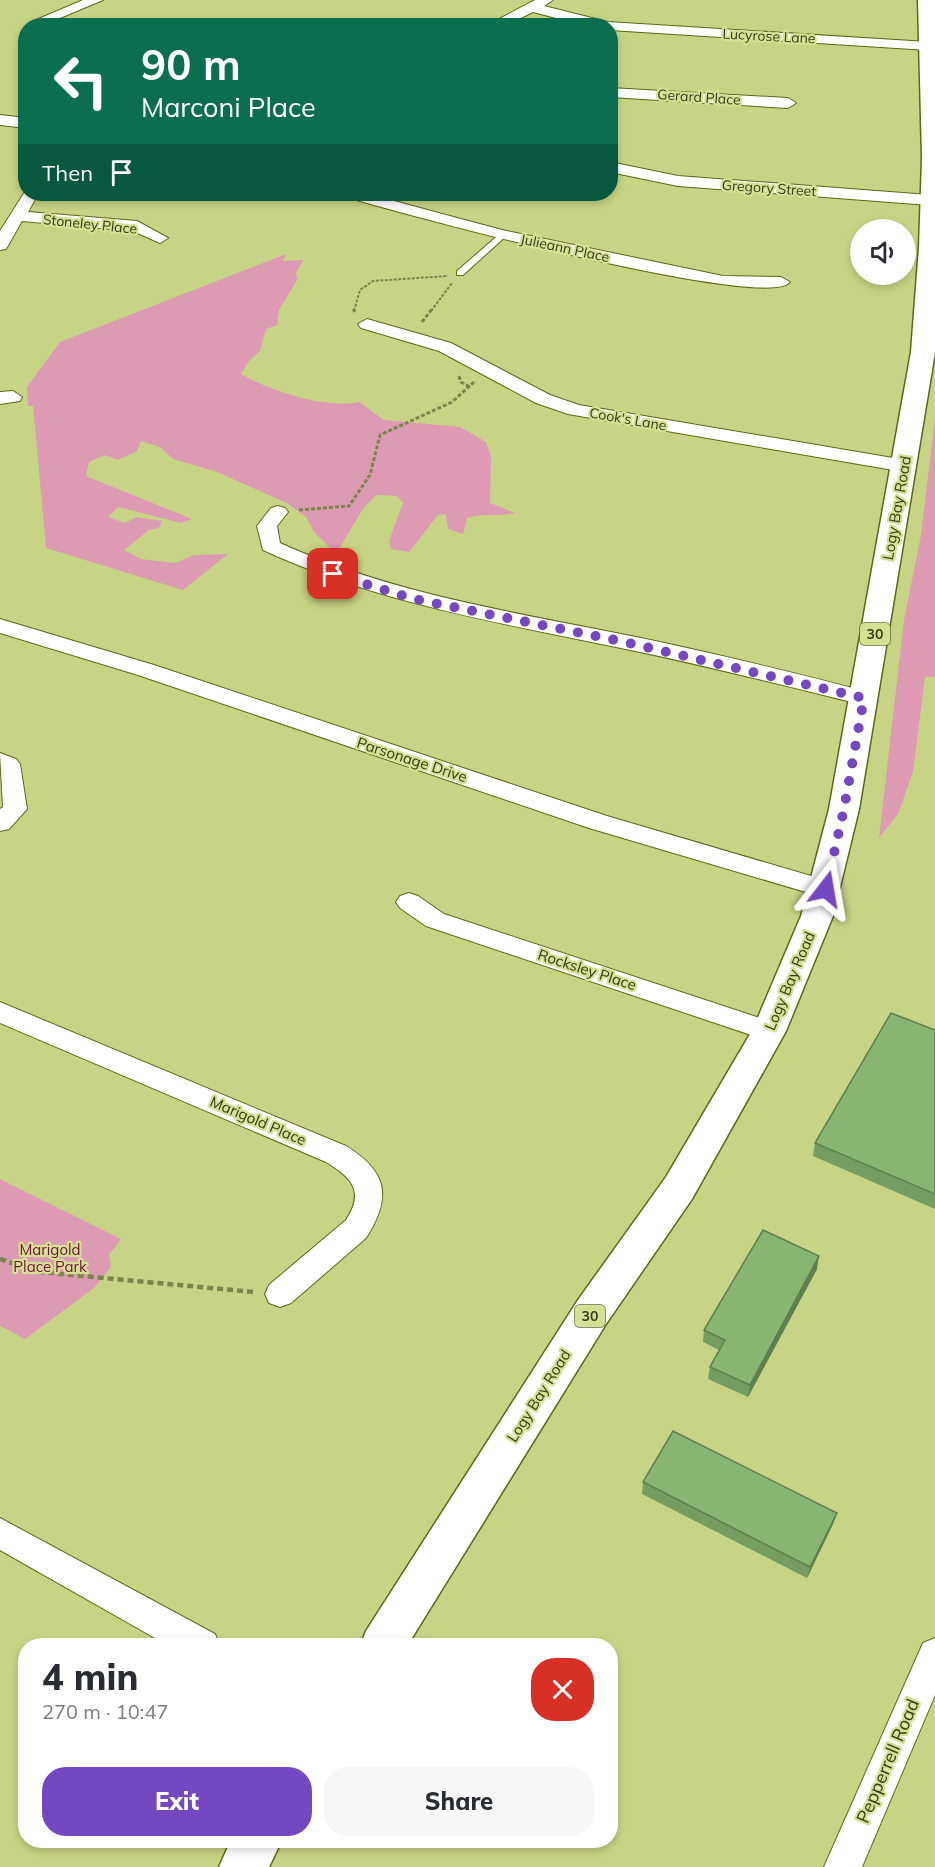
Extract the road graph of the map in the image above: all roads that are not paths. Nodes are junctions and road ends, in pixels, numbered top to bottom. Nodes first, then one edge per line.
1 (96, 0) edge
2 (546, 0) edge
3 (927, 0) edge
4 (531, 7) junction
5 (48, 18) edge
6 (509, 18) edge
7 (576, 18) edge
8 (618, 27) edge
9 (928, 46) junction
10 (618, 92) edge
11 (788, 103) dead end
12 (0, 120) edge
13 (18, 122) edge
14 (933, 159) edge
15 (618, 169) edge
16 (929, 200) junction
17 (26, 201) edge
18 (390, 201) edge
19 (17, 216) junction
20 (502, 235) junction
21 (160, 238) dead end
22 (0, 245) edge
23 (460, 273) road end
24 (780, 282) dead end
25 (367, 324) road end
26 (929, 353) edge
27 (904, 466) junction
28 (278, 512) road end
29 (0, 627) edge
30 (864, 698) junction
31 (0, 761) edge
32 (0, 823) edge
33 (826, 889) junction
34 (409, 902) dead end
35 (0, 1012) edge
36 (769, 1030) junction
37 (280, 1294) road end
38 (0, 1533) edge
39 (189, 1638) edge
40 (387, 1638) edge
41 (935, 1655) edge
42 (254, 1848) edge
43 (243, 1867) edge
44 (843, 1867) edge

1 - 5 street
2 - 4 street
3 - 9 main road, Logy Bay Road / 30
4 - 6 street
4 - 7 street, Lucyrose Lane
8 - 9 street, Lucyrose Lane
9 - 14 main road, Logy Bay Road / 30
10 - 11 street, Gerard Place
12 - 13 street
14 - 16 main road, Logy Bay Road / 30
15 - 16 street, Gregory Street
16 - 26 main road, Logy Bay Road / 30
17 - 19 street
18 - 20 street, Julieann Place
19 - 21 street, Stoneley Place
19 - 22 street
20 - 23 lane
20 - 24 street, Julieann Place
25 - 27 street, Cook's Lane
26 - 27 main road, Logy Bay Road / 30
27 - 30 main road, Logy Bay Road / 30
28 - 30 street
29 - 33 street, Parsonage Drive
30 - 33 main road, Logy Bay Road / 30
31 - 32 street
33 - 36 main road, Logy Bay Road / 30
34 - 36 street, Rocksley Place
35 - 37 street, Marigold Place
36 - 40 main road, Logy Bay Road / 30
38 - 39 street
41 - 44 street, Pepperrell Road
42 - 43 main road

